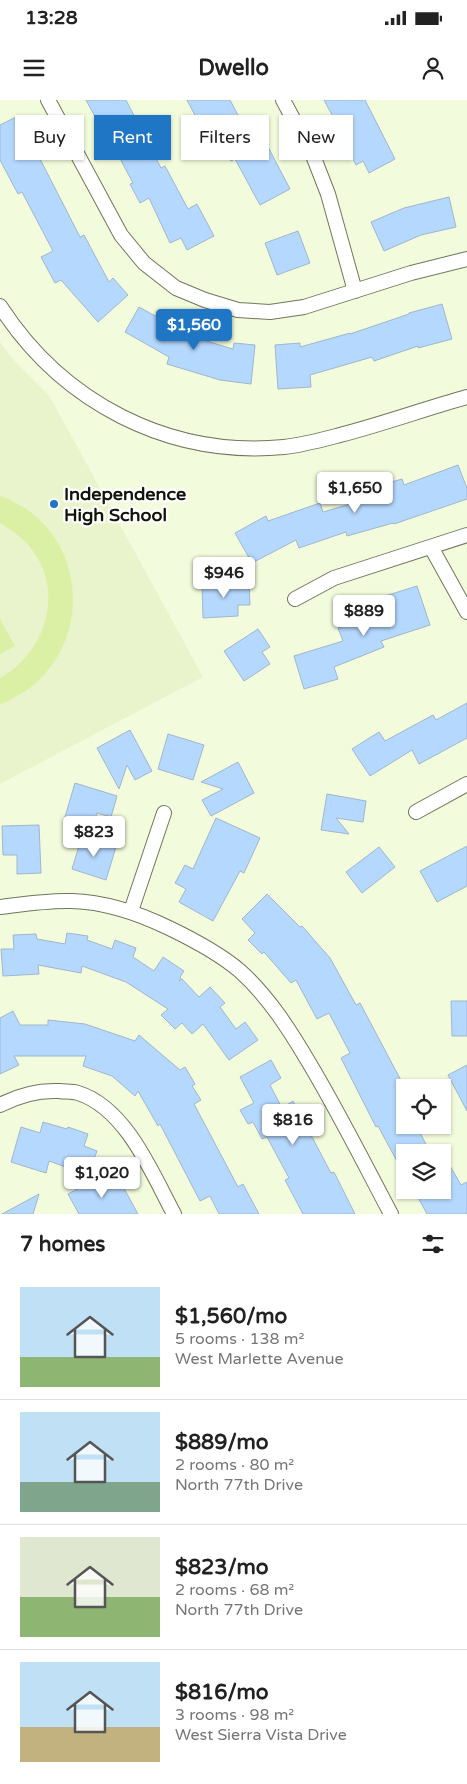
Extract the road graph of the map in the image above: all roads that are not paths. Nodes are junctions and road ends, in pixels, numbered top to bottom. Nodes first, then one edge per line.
1 (48, 100) edge
2 (283, 100) edge
3 (467, 259) edge
4 (355, 291) junction
5 (0, 306) edge
6 (467, 397) edge
7 (467, 535) edge
8 (432, 547) junction
9 (295, 599) dead end
10 (467, 612) edge
11 (467, 784) edge
12 (416, 812) dead end
13 (164, 813) dead end
14 (0, 907) edge
15 (131, 911) junction
16 (0, 1105) edge
17 (174, 1214) edge
18 (391, 1214) edge

1 - 4 street
2 - 4 street
3 - 4 street
5 - 6 street
7 - 8 street
8 - 9 street
8 - 10 street
11 - 12 street
13 - 15 street
14 - 15 street
15 - 18 street
16 - 17 street

